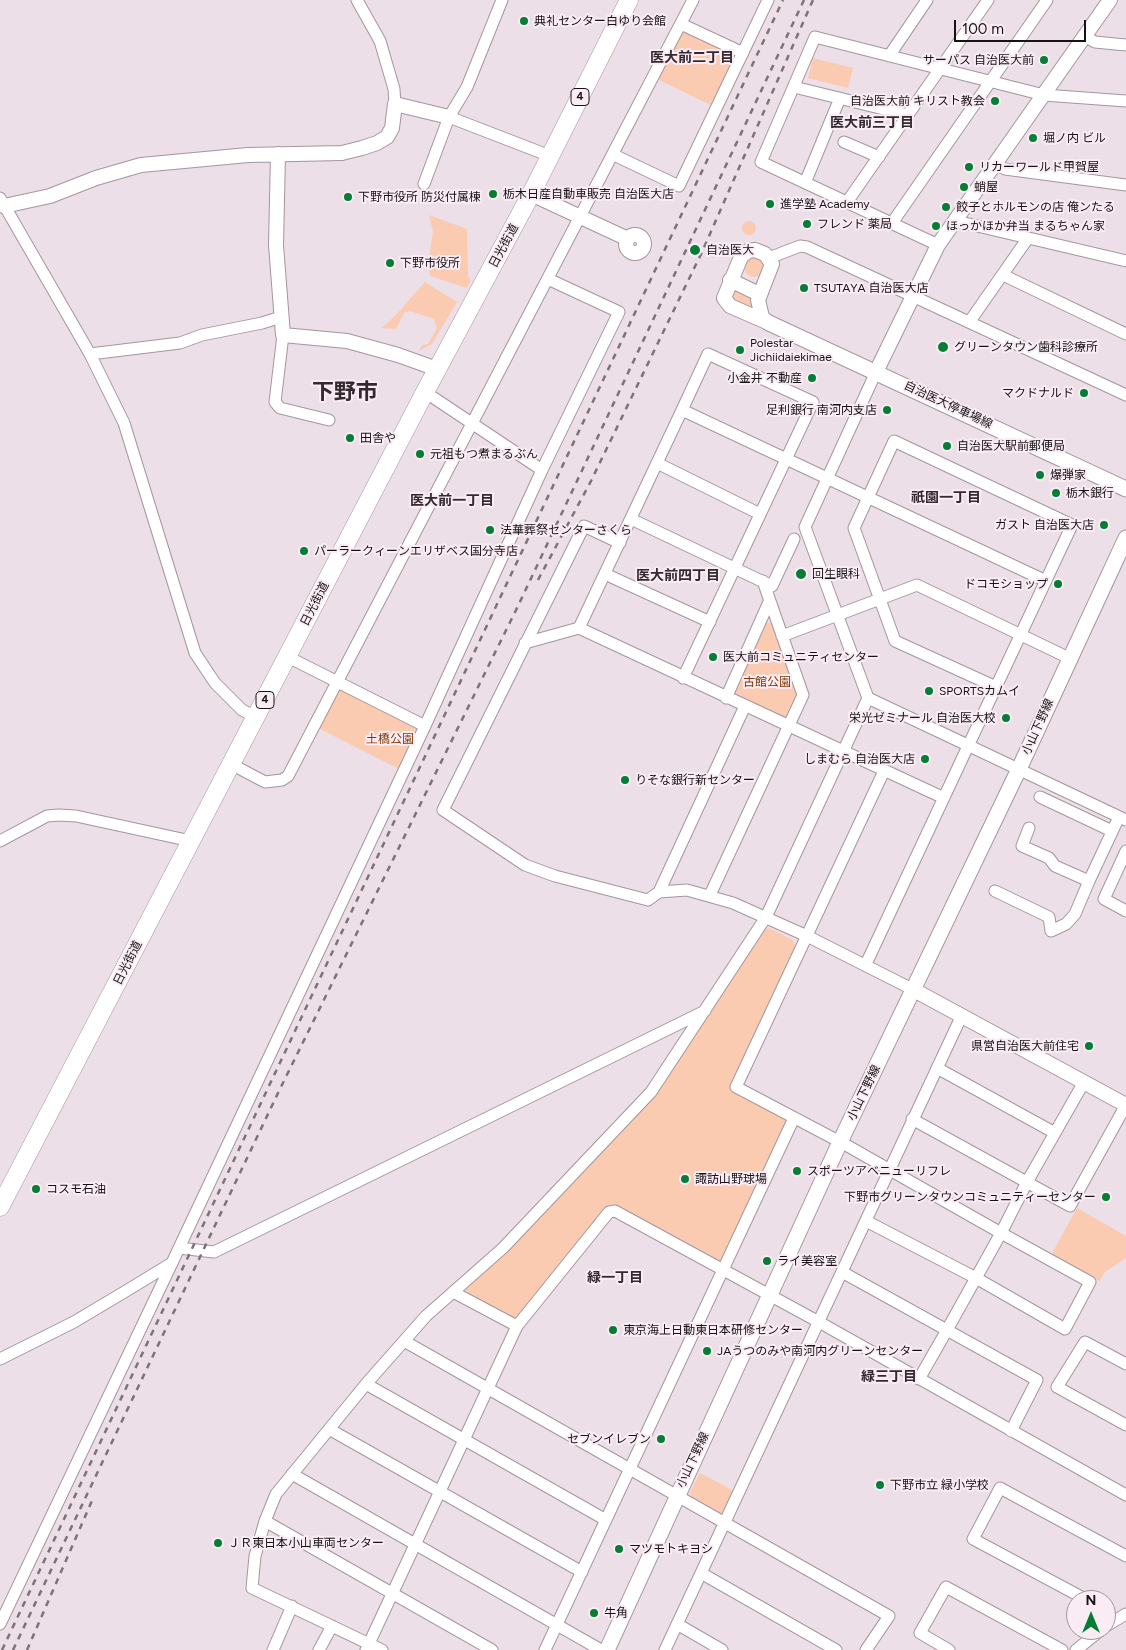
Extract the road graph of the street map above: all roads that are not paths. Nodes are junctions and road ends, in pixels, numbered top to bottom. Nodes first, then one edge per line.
1 (357, 0) edge
2 (502, 0) edge
3 (629, 0) edge
4 (694, 0) edge
5 (768, 0) edge
6 (927, 0) edge
7 (988, 0) edge
8 (1047, 0) edge
9 (1110, 0) edge
10 (681, 24) junction
11 (1084, 36) junction
12 (1126, 46) edge
13 (743, 52) junction
14 (889, 56) junction
15 (940, 68) junction
16 (990, 81) junction
17 (794, 87) junction
18 (1044, 95) junction
19 (840, 98) junction
20 (1126, 101) edge
21 (395, 104) junction
22 (908, 115) junction
23 (449, 117) junction
24 (844, 142) dead end
25 (278, 154) junction
26 (614, 155) junction
27 (550, 156) junction
28 (879, 158) junction
29 (995, 164) junction
30 (804, 182) junction
31 (424, 184) dead end
32 (1126, 184) edge
33 (531, 194) junction
34 (847, 202) junction
35 (1, 203) edge
36 (582, 217) junction
37 (956, 221) junction
38 (892, 223) junction
39 (1028, 238) junction
40 (628, 239) dead end
41 (938, 246) junction
42 (769, 258) junction
43 (1126, 261) edge
44 (1003, 275) junction
45 (548, 279) junction
46 (730, 280) junction
47 (759, 294) junction
48 (913, 296) junction
49 (281, 317) junction
50 (970, 321) junction
51 (769, 323) junction
52 (282, 334) junction
53 (1126, 334) edge
54 (90, 354) junction
55 (437, 369) junction
56 (876, 372) junction
57 (425, 392) junction
58 (1126, 395) edge
59 (682, 410) junction
60 (329, 420) dead end
61 (471, 423) junction
62 (787, 458) junction
63 (658, 463) junction
64 (542, 470) junction
65 (827, 477) junction
66 (1126, 489) edge
67 (868, 497) junction
68 (760, 514) junction
69 (631, 519) junction
70 (1126, 538) edge
71 (794, 539) dead end
72 (620, 543) junction
73 (735, 568) junction
74 (605, 574) junction
75 (1046, 580) junction
76 (763, 581) junction
77 (880, 598) junction
78 (769, 602) junction
79 (837, 615) junction
80 (710, 622) junction
81 (579, 628) junction
82 (1021, 634) junction
83 (782, 636) junction
84 (525, 643) junction
85 (288, 657) junction
86 (1069, 658) junction
87 (683, 678) junction
88 (338, 682) junction
89 (996, 687) junction
90 (726, 698) junction
91 (868, 698) junction
92 (745, 706) junction
93 (256, 718) junction
94 (425, 726) junction
95 (789, 727) junction
96 (969, 744) junction
97 (843, 752) junction
98 (231, 764) junction
99 (1018, 769) junction
100 (884, 771) junction
101 (1040, 797) dead end
102 (944, 798) junction
103 (1122, 818) edge
104 (1029, 828) dead end
105 (1112, 831) junction
106 (0, 841) edge
107 (191, 842) junction
108 (1126, 851) edge
109 (1089, 880) junction
110 (995, 891) dead end
111 (659, 892) junction
112 (710, 895) junction
113 (1126, 911) edge
114 (766, 917) junction
115 (808, 936) junction
116 (866, 964) junction
117 (914, 990) junction
118 (705, 1011) junction
119 (962, 1015) junction
120 (937, 1068) junction
121 (1084, 1082) junction
122 (1126, 1105) edge
123 (794, 1118) junction
124 (912, 1119) junction
125 (1055, 1133) junction
126 (840, 1142) junction
127 (889, 1169) junction
128 (1027, 1182) junction
129 (0, 1207) edge
130 (866, 1221) junction
131 (1001, 1233) junction
132 (179, 1248) junction
133 (172, 1263) junction
134 (722, 1271) junction
135 (842, 1272) junction
136 (976, 1278) junction
137 (453, 1292) junction
138 (769, 1295) junction
139 (819, 1322) junction
140 (517, 1326) junction
141 (947, 1330) junction
142 (404, 1341) junction
143 (0, 1359) edge
144 (1126, 1364) edge
145 (919, 1379) junction
146 (366, 1384) junction
147 (489, 1388) junction
148 (1126, 1425) edge
149 (328, 1429) junction
150 (1011, 1431) junction
151 (465, 1441) junction
152 (630, 1469) junction
153 (292, 1474) junction
154 (440, 1492) junction
155 (677, 1495) junction
156 (1126, 1495) edge
157 (606, 1520) junction
158 (264, 1521) junction
159 (724, 1524) junction
160 (415, 1544) junction
161 (1126, 1556) edge
162 (582, 1572) junction
163 (701, 1573) junction
164 (1069, 1590) edge
165 (393, 1593) junction
166 (292, 1606) junction
167 (0, 1624) edge
168 (677, 1624) junction
169 (556, 1625) junction
170 (332, 1626) junction
171 (1088, 1640) edge
172 (368, 1646) edge
173 (273, 1650) edge
174 (319, 1650) edge
175 (382, 1650) edge
176 (492, 1650) edge
177 (545, 1650) edge
178 (601, 1650) edge
179 (607, 1650) edge
180 (664, 1650) edge
181 (722, 1650) edge
182 (836, 1650) edge
183 (866, 1650) edge
184 (950, 1650) edge
185 (1062, 1650) edge
186 (1076, 1650) edge

1 - 21 street
2 - 23 street
3 - 27 highway, 日光街道 / 4
4 - 10 street
5 - 13 street
6 - 14 street
7 - 15 street
8 - 16 street
9 - 11 street
10 - 13 street
10 - 26 street
11 - 12 street
11 - 18 street
13 - 26 street
14 - 15 street
14 - 17 street
15 - 16 street
15 - 22 street
16 - 18 street
16 - 38 street
17 - 19 street
17 - 30 street
18 - 20 street
18 - 29 street
19 - 22 street
19 - 30 street
21 - 23 street
21 - 25 street
22 - 28 street
23 - 27 street
23 - 31 street
24 - 28 street
25 - 35 street
25 - 49 street
26 - 36 street
27 - 33 highway, 日光街道 / 4
28 - 34 street
29 - 32 street
29 - 37 street
30 - 34 street
33 - 36 street
33 - 55 highway, 日光街道 / 4
34 - 38 street
35 - 54 street
36 - 40 street
36 - 45 street
37 - 39 street
37 - 41 street
38 - 41 street
39 - 43 street
39 - 44 street
41 - 48 street
42 - 46 street
42 - 47 street
42 - 48 street
44 - 50 street
44 - 53 street
45 - 61 street
45 - 64 street
46 - 47 street
46 - 51 street
47 - 51 street
48 - 50 street
48 - 56 street
49 - 52 street
49 - 54 street
50 - 58 street
51 - 56 main road, 自治医大停車場線
52 - 55 street
52 - 60 street
54 - 93 street
55 - 57 highway, 日光街道 / 4
56 - 65 street
56 - 66 main road, 自治医大停車場線
57 - 61 street
57 - 85 highway, 日光街道 / 4
59 - 62 street
59 - 62 street
59 - 63 street
61 - 64 street
61 - 88 street
62 - 65 street
62 - 68 street
63 - 68 street
63 - 69 street
64 - 94 street
65 - 67 street
65 - 79 street
67 - 75 street
67 - 75 street
67 - 77 street
68 - 73 street
69 - 72 street
69 - 73 street
70 - 86 main road, 小山下野線
71 - 76 street
72 - 74 street
72 - 84 street
73 - 76 street
73 - 80 street
74 - 80 street
74 - 81 street
75 - 82 street
76 - 78 street
77 - 79 street
77 - 82 street
77 - 89 street
78 - 83 street
78 - 90 street
79 - 83 street
79 - 91 street
80 - 87 street
81 - 84 street
81 - 87 street
82 - 86 street
82 - 89 street
83 - 95 street
84 - 111 street
85 - 88 street
85 - 93 highway, 日光街道 / 4
86 - 99 main road, 小山下野線
87 - 90 street
88 - 94 street
88 - 98 street
89 - 96 street
90 - 92 street
91 - 96 street
91 - 97 street
92 - 95 street
92 - 111 street
93 - 98 highway, 日光街道 / 4
94 - 132 street
95 - 97 street
95 - 112 street
96 - 99 street
96 - 102 street
97 - 100 street
97 - 114 street
98 - 107 highway, 日光街道 / 4
99 - 103 street
99 - 117 main road, 小山下野線
100 - 102 street
100 - 115 street
101 - 105 street
102 - 116 street
103 - 105 street
104 - 109 street
105 - 109 street
106 - 107 street
107 - 129 highway, 日光街道 / 4
108 - 113 street
109 - 110 street
111 - 112 street
112 - 114 street
114 - 115 street
114 - 118 street
115 - 116 street
115 - 123 street
116 - 117 street
117 - 119 street
117 - 126 main road, 小山下野線
118 - 132 street
118 - 137 street
119 - 120 street
119 - 121 street
120 - 124 street
120 - 125 street
121 - 122 street
121 - 125 street
122 - 128 street
123 - 126 street
123 - 134 street
124 - 127 street
124 - 128 street
125 - 128 street
126 - 127 street
126 - 138 main road, 小山下野線
127 - 130 street
127 - 131 street
128 - 131 street
130 - 135 street
130 - 136 street
131 - 136 street
131 - 136 street
132 - 133 street
133 - 143 street
133 - 167 street
134 - 138 street
134 - 140 street
134 - 152 street
135 - 139 street
135 - 141 street
136 - 141 street
137 - 140 street
137 - 142 street
138 - 139 street
138 - 155 main road, 小山下野線
139 - 145 street
139 - 159 street
140 - 147 street
141 - 145 street
141 - 150 street
142 - 146 street
142 - 147 street
144 - 148 street
145 - 150 street
146 - 149 street
146 - 151 street
147 - 151 street
147 - 152 street
149 - 153 street
149 - 154 street
150 - 156 street
151 - 154 street
151 - 157 street
152 - 155 street
152 - 157 street
153 - 158 street
153 - 160 street
154 - 160 street
154 - 162 street
155 - 159 street
155 - 179 main road, 小山下野線
157 - 162 street
158 - 165 street
158 - 166 street
159 - 163 street
159 - 183 street
160 - 165 street
160 - 169 street
161 - 164 street
162 - 169 street
163 - 168 street
163 - 182 street
165 - 172 street
165 - 176 street
166 - 170 street
166 - 173 street
168 - 180 street
168 - 181 street
169 - 177 street
169 - 178 street
170 - 172 street
170 - 174 street
171 - 186 street
172 - 175 street
184 - 185 street

